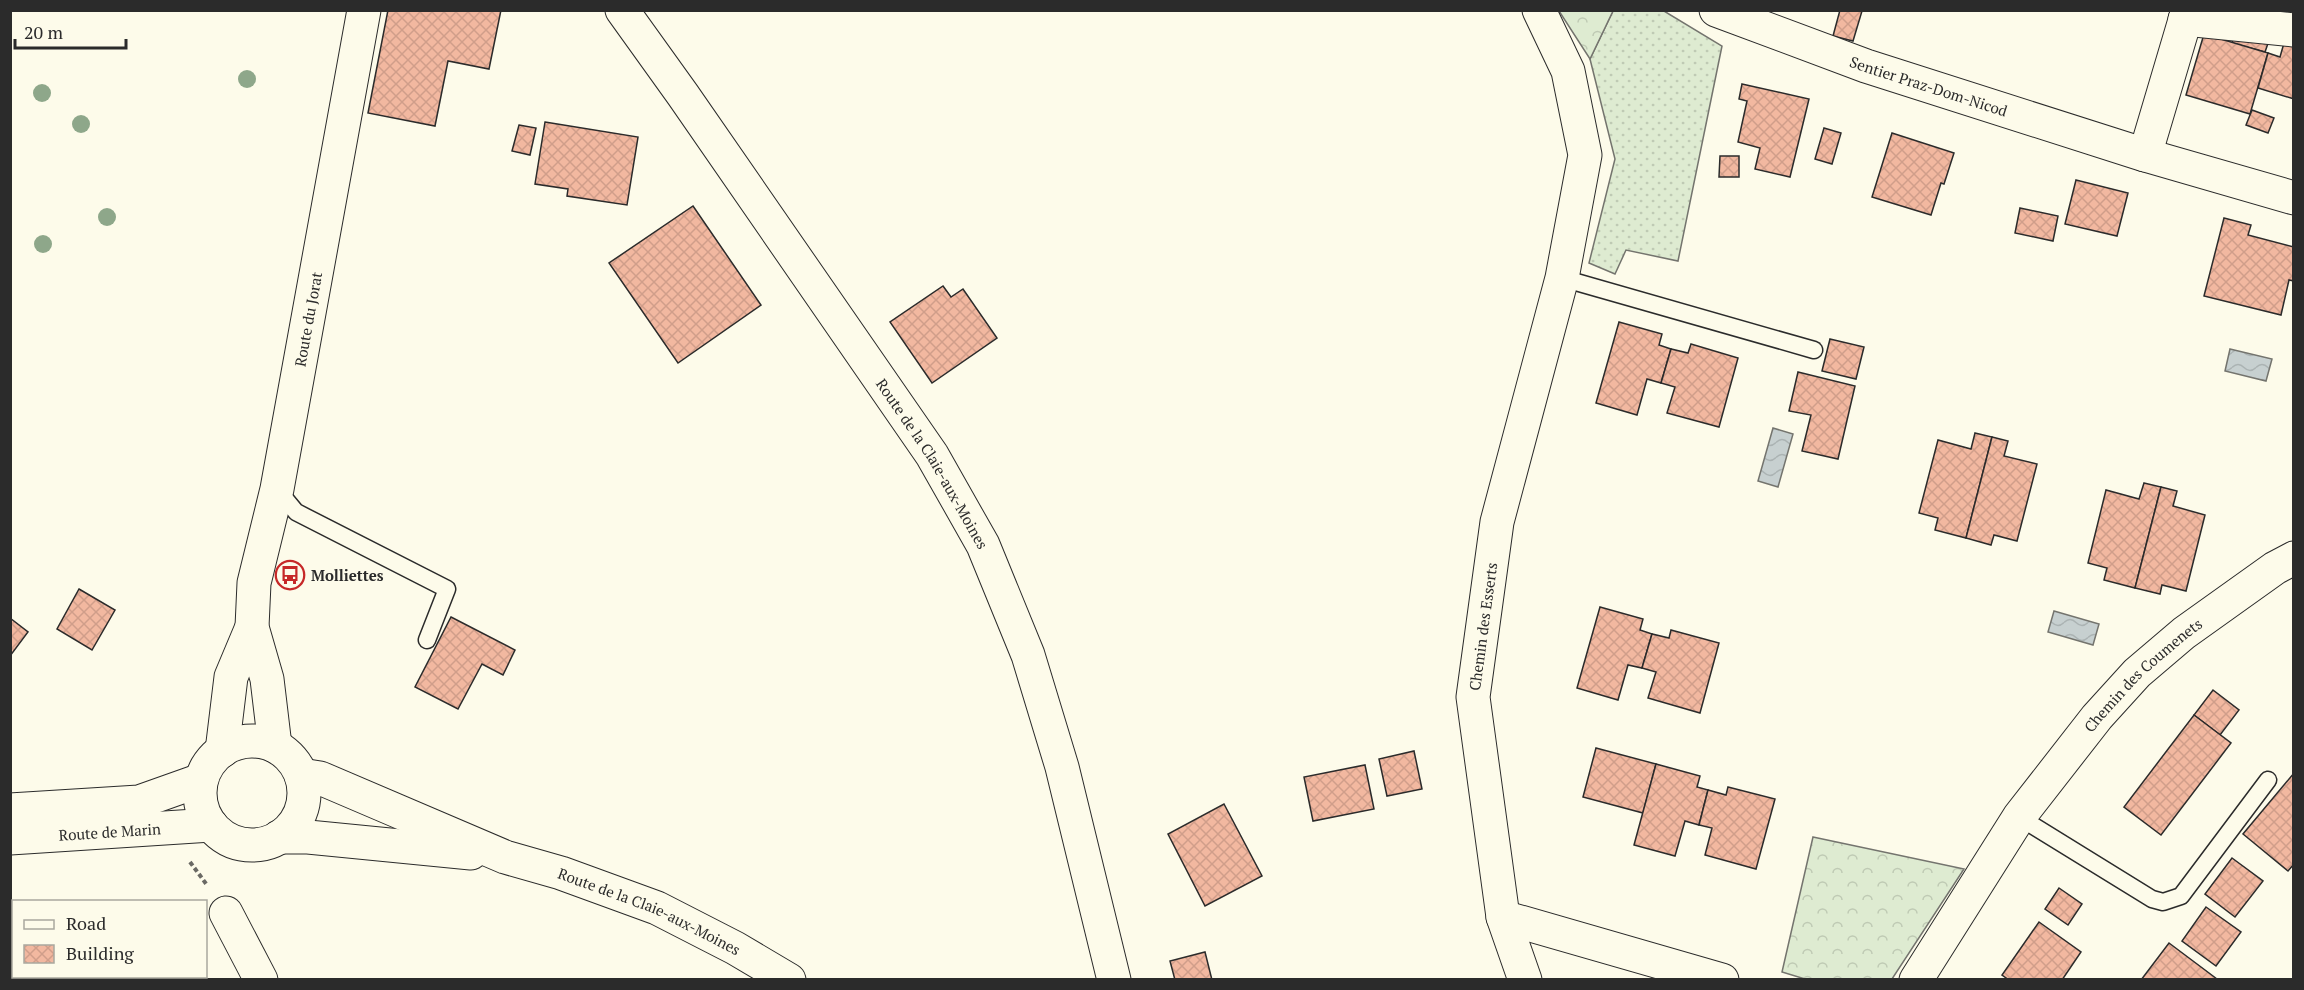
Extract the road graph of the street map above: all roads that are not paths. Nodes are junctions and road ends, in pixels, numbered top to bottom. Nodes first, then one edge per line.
1 (364, 10) edge
2 (622, 10) edge
3 (1539, 10) edge
4 (1716, 10) edge
5 (2187, 15) edge
6 (2294, 30) edge
7 (2145, 155) junction
8 (2294, 198) edge
9 (1562, 278) junction
10 (1814, 350) dead end
11 (277, 489) junction
12 (2294, 558) edge
13 (252, 627) junction
14 (427, 640) dead end
15 (275, 746) junction
16 (222, 751) junction
17 (301, 775) junction
18 (201, 780) junction
19 (2268, 780) dead end
20 (10, 810) edge
21 (2019, 817) junction
22 (211, 825) junction
23 (279, 837) junction
24 (10, 838) edge
25 (505, 857) junction
26 (226, 913) road end
27 (1503, 917) junction
28 (261, 980) edge
29 (789, 980) edge
30 (1114, 980) edge
31 (1525, 980) edge
32 (1722, 980) edge
33 (1916, 980) edge

1 - 11 street, Route du Jorat
2 - 30 street, Route de la Claie-aux-Moines
3 - 9 street, Chemin des Esserts
4 - 7 street, Sentier Praz-Dom-Nicod
5 - 6 street
5 - 7 street
7 - 8 street, Sentier Praz-Dom-Nicod
9 - 10 lane
9 - 27 street, Chemin des Esserts
11 - 13 street, Route du Jorat
11 - 14 lane
12 - 21 street, Chemin des Coumenets
13 - 15 street, Route du Jorat
13 - 16 street, Route du Jorat
15 - 16 street
15 - 17 street
16 - 18 street
17 - 23 street
17 - 25 street, Route de la Claie-aux-Moines
18 - 20 street, Route de Marin
18 - 22 street
19 - 21 lane
21 - 33 street, Chemin des Coumenets
22 - 23 street
22 - 24 street, Route de Marin
23 - 25 street, Route de la Claie-aux-Moines
25 - 29 street, Route de la Claie-aux-Moines
26 - 28 street
27 - 31 street, Chemin des Esserts
27 - 32 street

